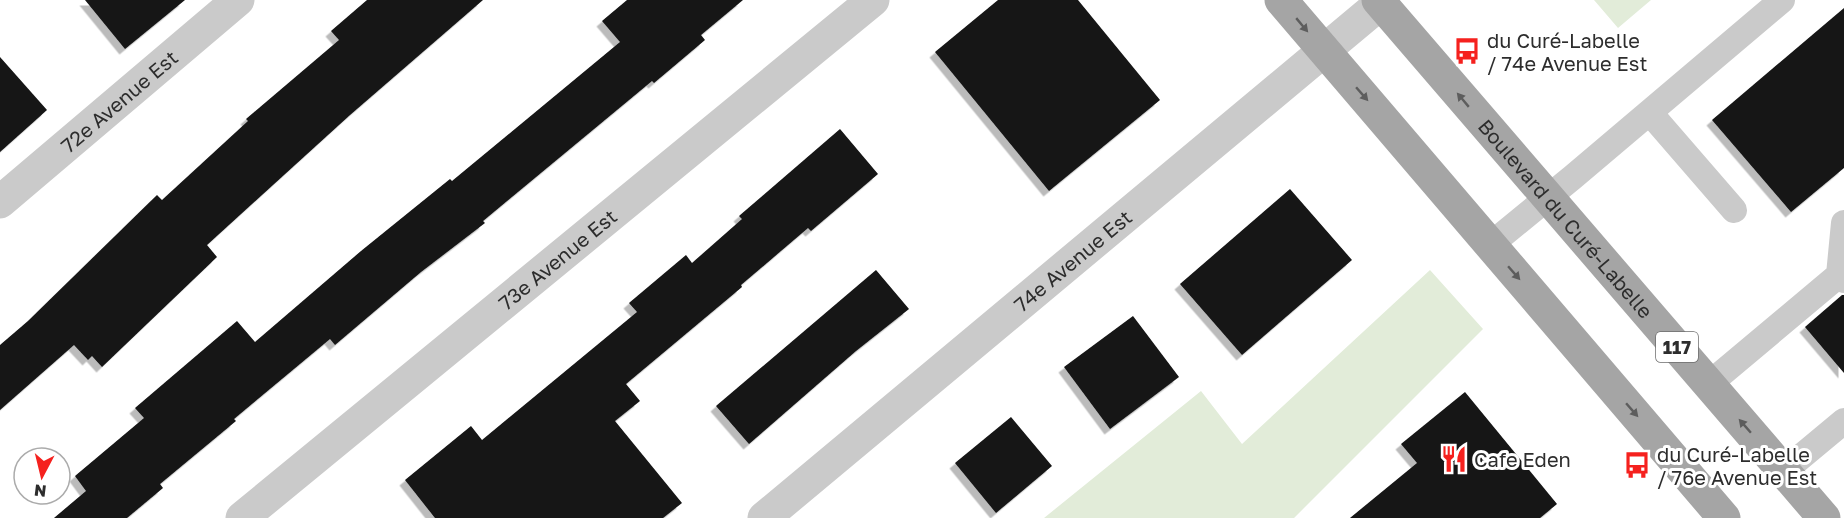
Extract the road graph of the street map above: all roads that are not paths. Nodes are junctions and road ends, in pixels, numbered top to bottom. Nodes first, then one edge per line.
1 (238, 0) edge
2 (873, 0) edge
3 (1281, 0) edge
4 (1782, 0) edge
5 (1379, 2) edge
6 (1323, 50) junction
7 (1650, 113) junction
8 (1548, 198) junction
9 (0, 202) edge
10 (1734, 210) dead end
11 (1844, 223) edge
12 (1490, 245) junction
13 (1842, 278) edge
14 (1709, 384) junction
15 (1844, 421) edge
16 (1784, 471) junction
17 (242, 518) edge
18 (764, 518) edge
19 (1724, 518) edge
20 (1824, 518) edge

1 - 9 street, 72e Avenue Est
2 - 17 street, 73e Avenue Est
3 -> 6 main road
4 - 7 lane
5 - 6 street, 74e Avenue Est
8 -> 5 main road, Boulevard du Curé-Labelle / 117
6 -> 12 main road
6 - 18 street, 74e Avenue Est
7 - 8 lane
7 - 10 lane
8 - 12 lane
8 - 14 main road, Boulevard du Curé-Labelle / 117
11 - 13 lane
12 -> 19 main road
13 - 14 lane
16 -> 14 main road, Boulevard du Curé-Labelle / 117
15 - 16 lane
16 - 20 main road, Boulevard du Curé-Labelle / 117

